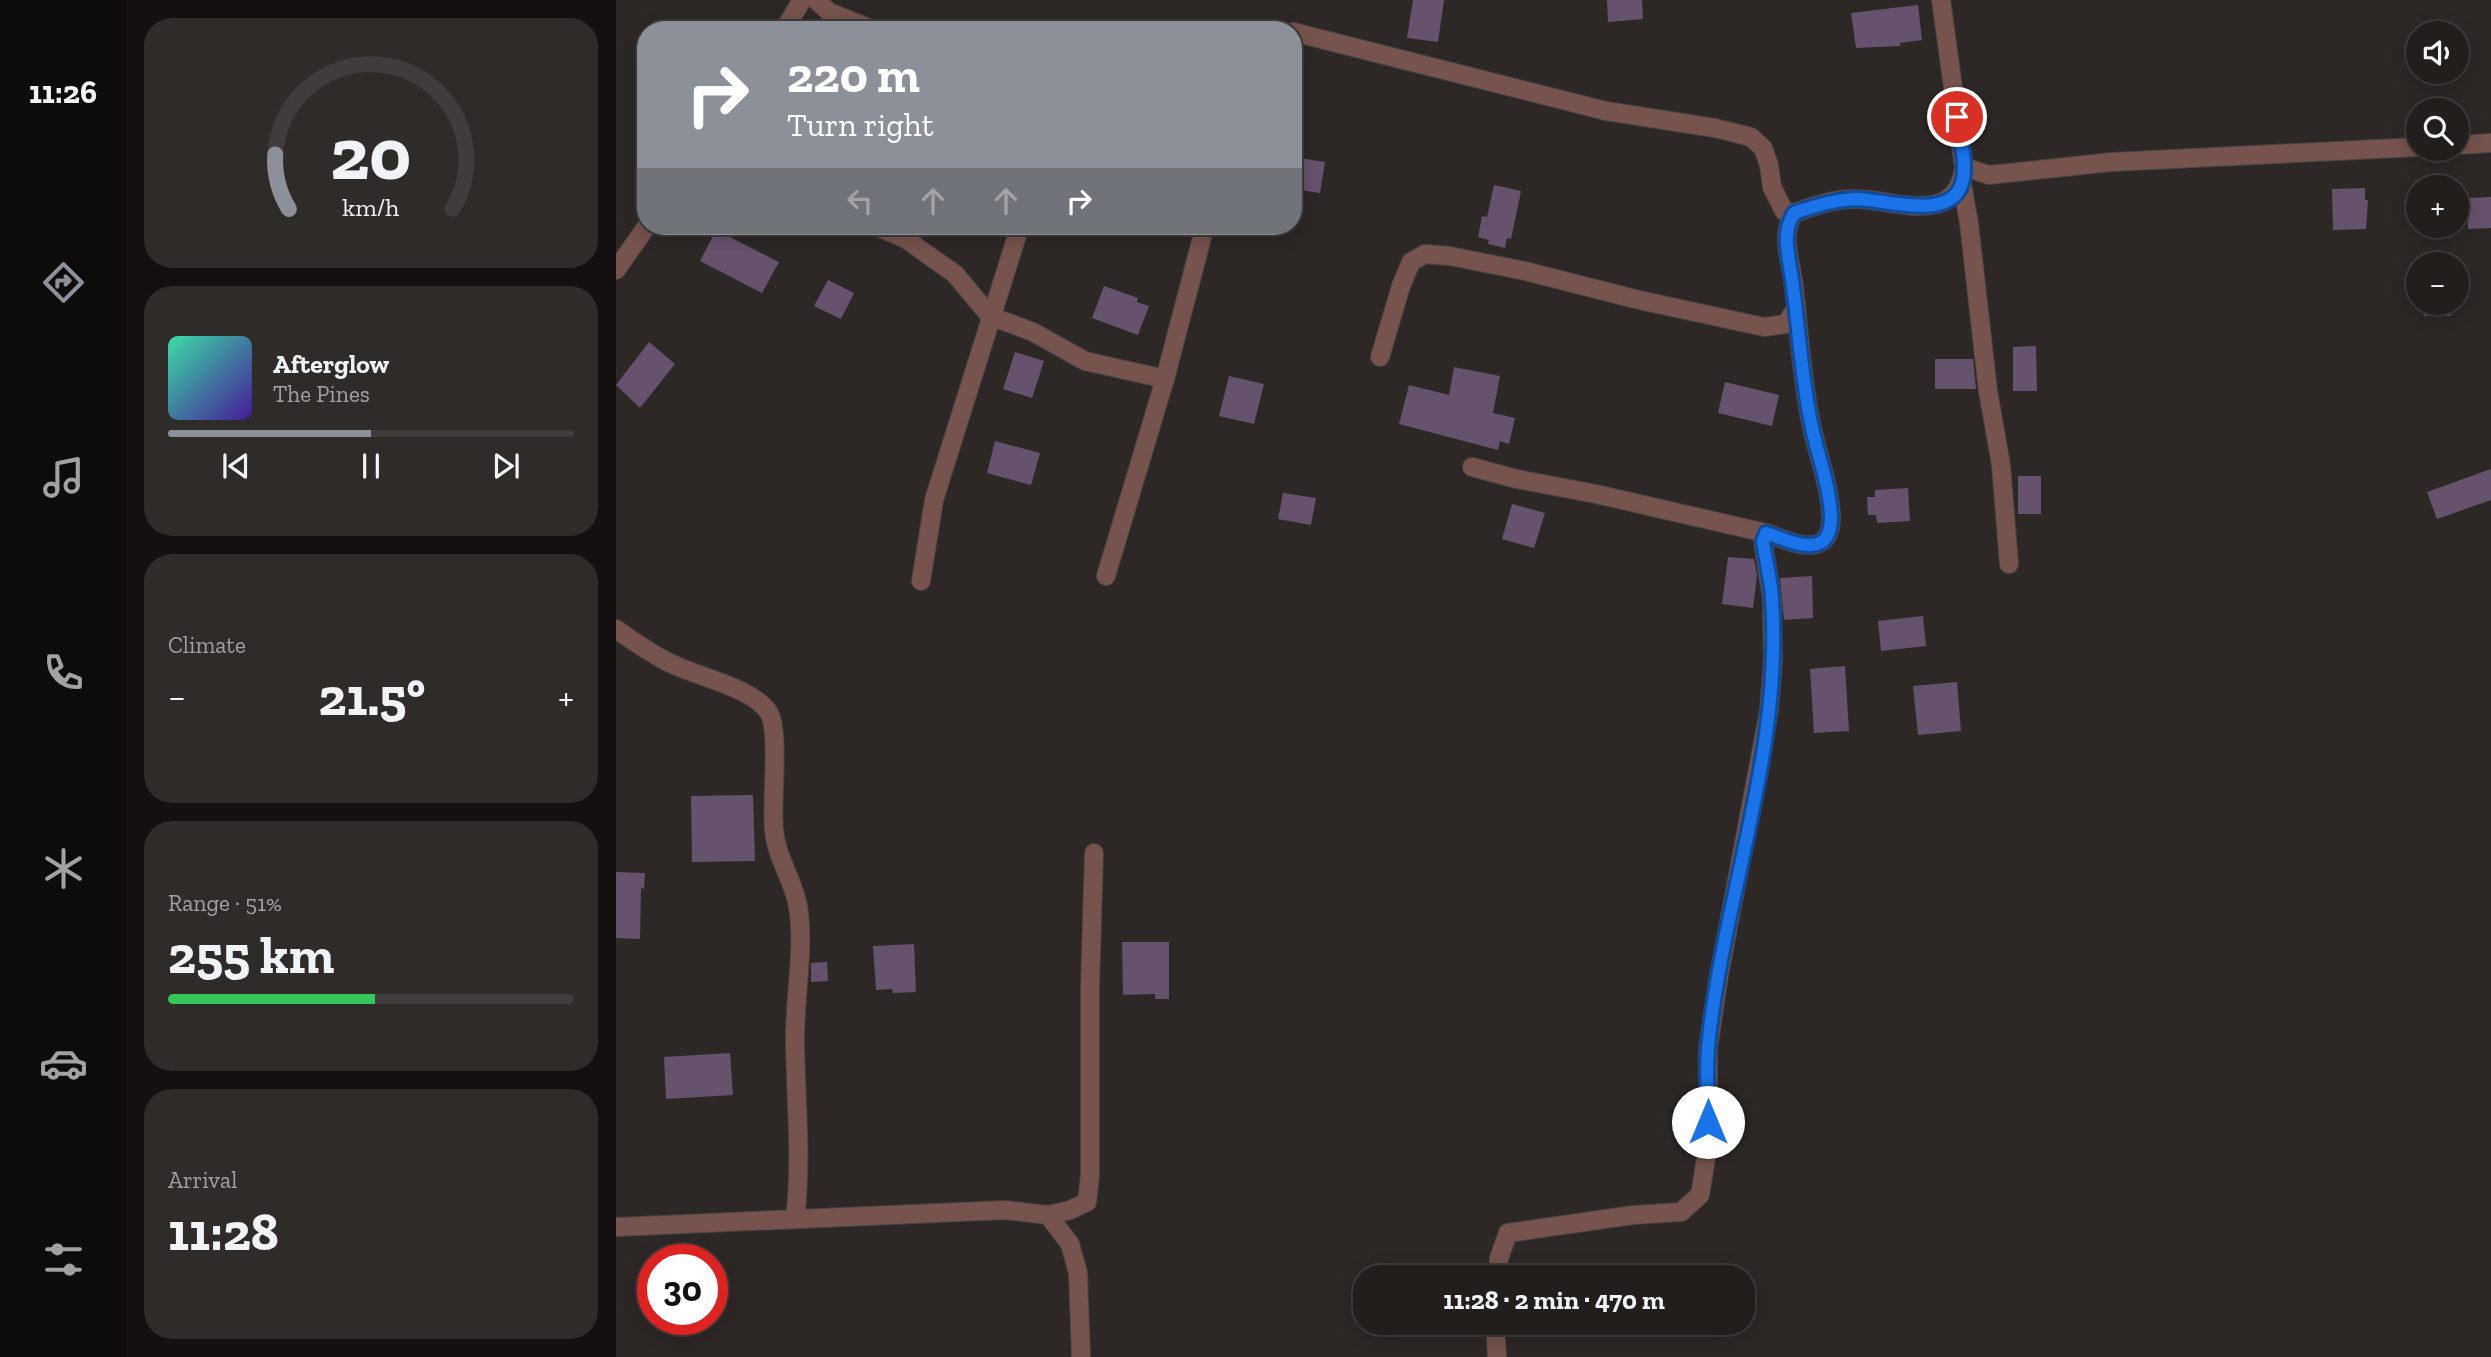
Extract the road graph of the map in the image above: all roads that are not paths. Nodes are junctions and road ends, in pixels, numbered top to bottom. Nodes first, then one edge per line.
1 (802, 0) edge
2 (816, 0) edge
3 (1941, 0) edge
4 (789, 21) edge
5 (852, 21) edge
6 (1302, 34) edge
7 (2491, 144) edge
8 (2469, 145) edge
9 (2406, 148) edge
10 (1963, 176) junction
11 (1794, 213) junction
12 (641, 235) edge
13 (896, 235) edge
14 (1017, 235) edge
15 (1203, 235) edge
16 (616, 270) edge
17 (1795, 310) junction
18 (990, 316) junction
19 (1380, 357) dead end
20 (1165, 379) junction
21 (1472, 467) dead end
22 (1766, 533) junction
23 (2009, 564) dead end
24 (1106, 576) dead end
25 (920, 581) dead end
26 (616, 629) edge
27 (1094, 853) dead end
28 (1048, 1215) junction
29 (795, 1219) junction
30 (616, 1227) edge
31 (1499, 1265) edge
32 (1496, 1335) edge
33 (1081, 1357) edge
34 (1497, 1357) edge

1 - 4 street
2 - 5 street
3 - 10 street
6 - 11 street
7 - 8 street
9 - 10 street
10 - 11 street
10 - 23 street
11 - 17 street
12 - 16 street
13 - 18 street
14 - 18 street
15 - 20 street
17 - 19 street
17 - 22 street
18 - 20 street
18 - 25 street
20 - 24 street
21 - 22 street
22 - 31 street
26 - 29 street
27 - 28 street
28 - 29 street
28 - 33 street
29 - 30 street
32 - 34 street

